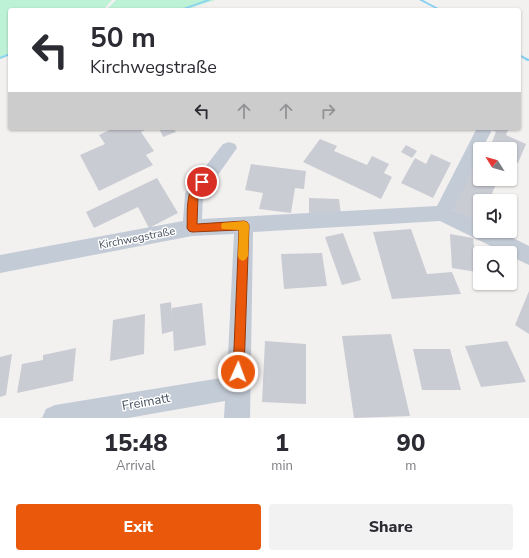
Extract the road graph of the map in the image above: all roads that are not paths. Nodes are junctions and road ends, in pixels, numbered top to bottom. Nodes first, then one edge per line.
1 (484, 130) edge
2 (229, 148) dead end
3 (442, 213) junction
4 (244, 225) junction
5 (192, 228) junction
6 (473, 228) edge
7 (494, 238) edge
8 (529, 256) edge
9 (0, 264) edge
10 (238, 387) junction
11 (55, 418) edge
12 (237, 418) edge

1 - 3 street
2 - 5 street
3 - 4 street, Kirchwegstraße
3 - 6 street, Kirchwegstraße
4 - 5 street, Kirchwegstraße
4 - 10 street
5 - 9 street, Kirchwegstraße
7 - 8 street, Kirchwegstraße
10 - 11 street, Freimatt
10 - 12 street

